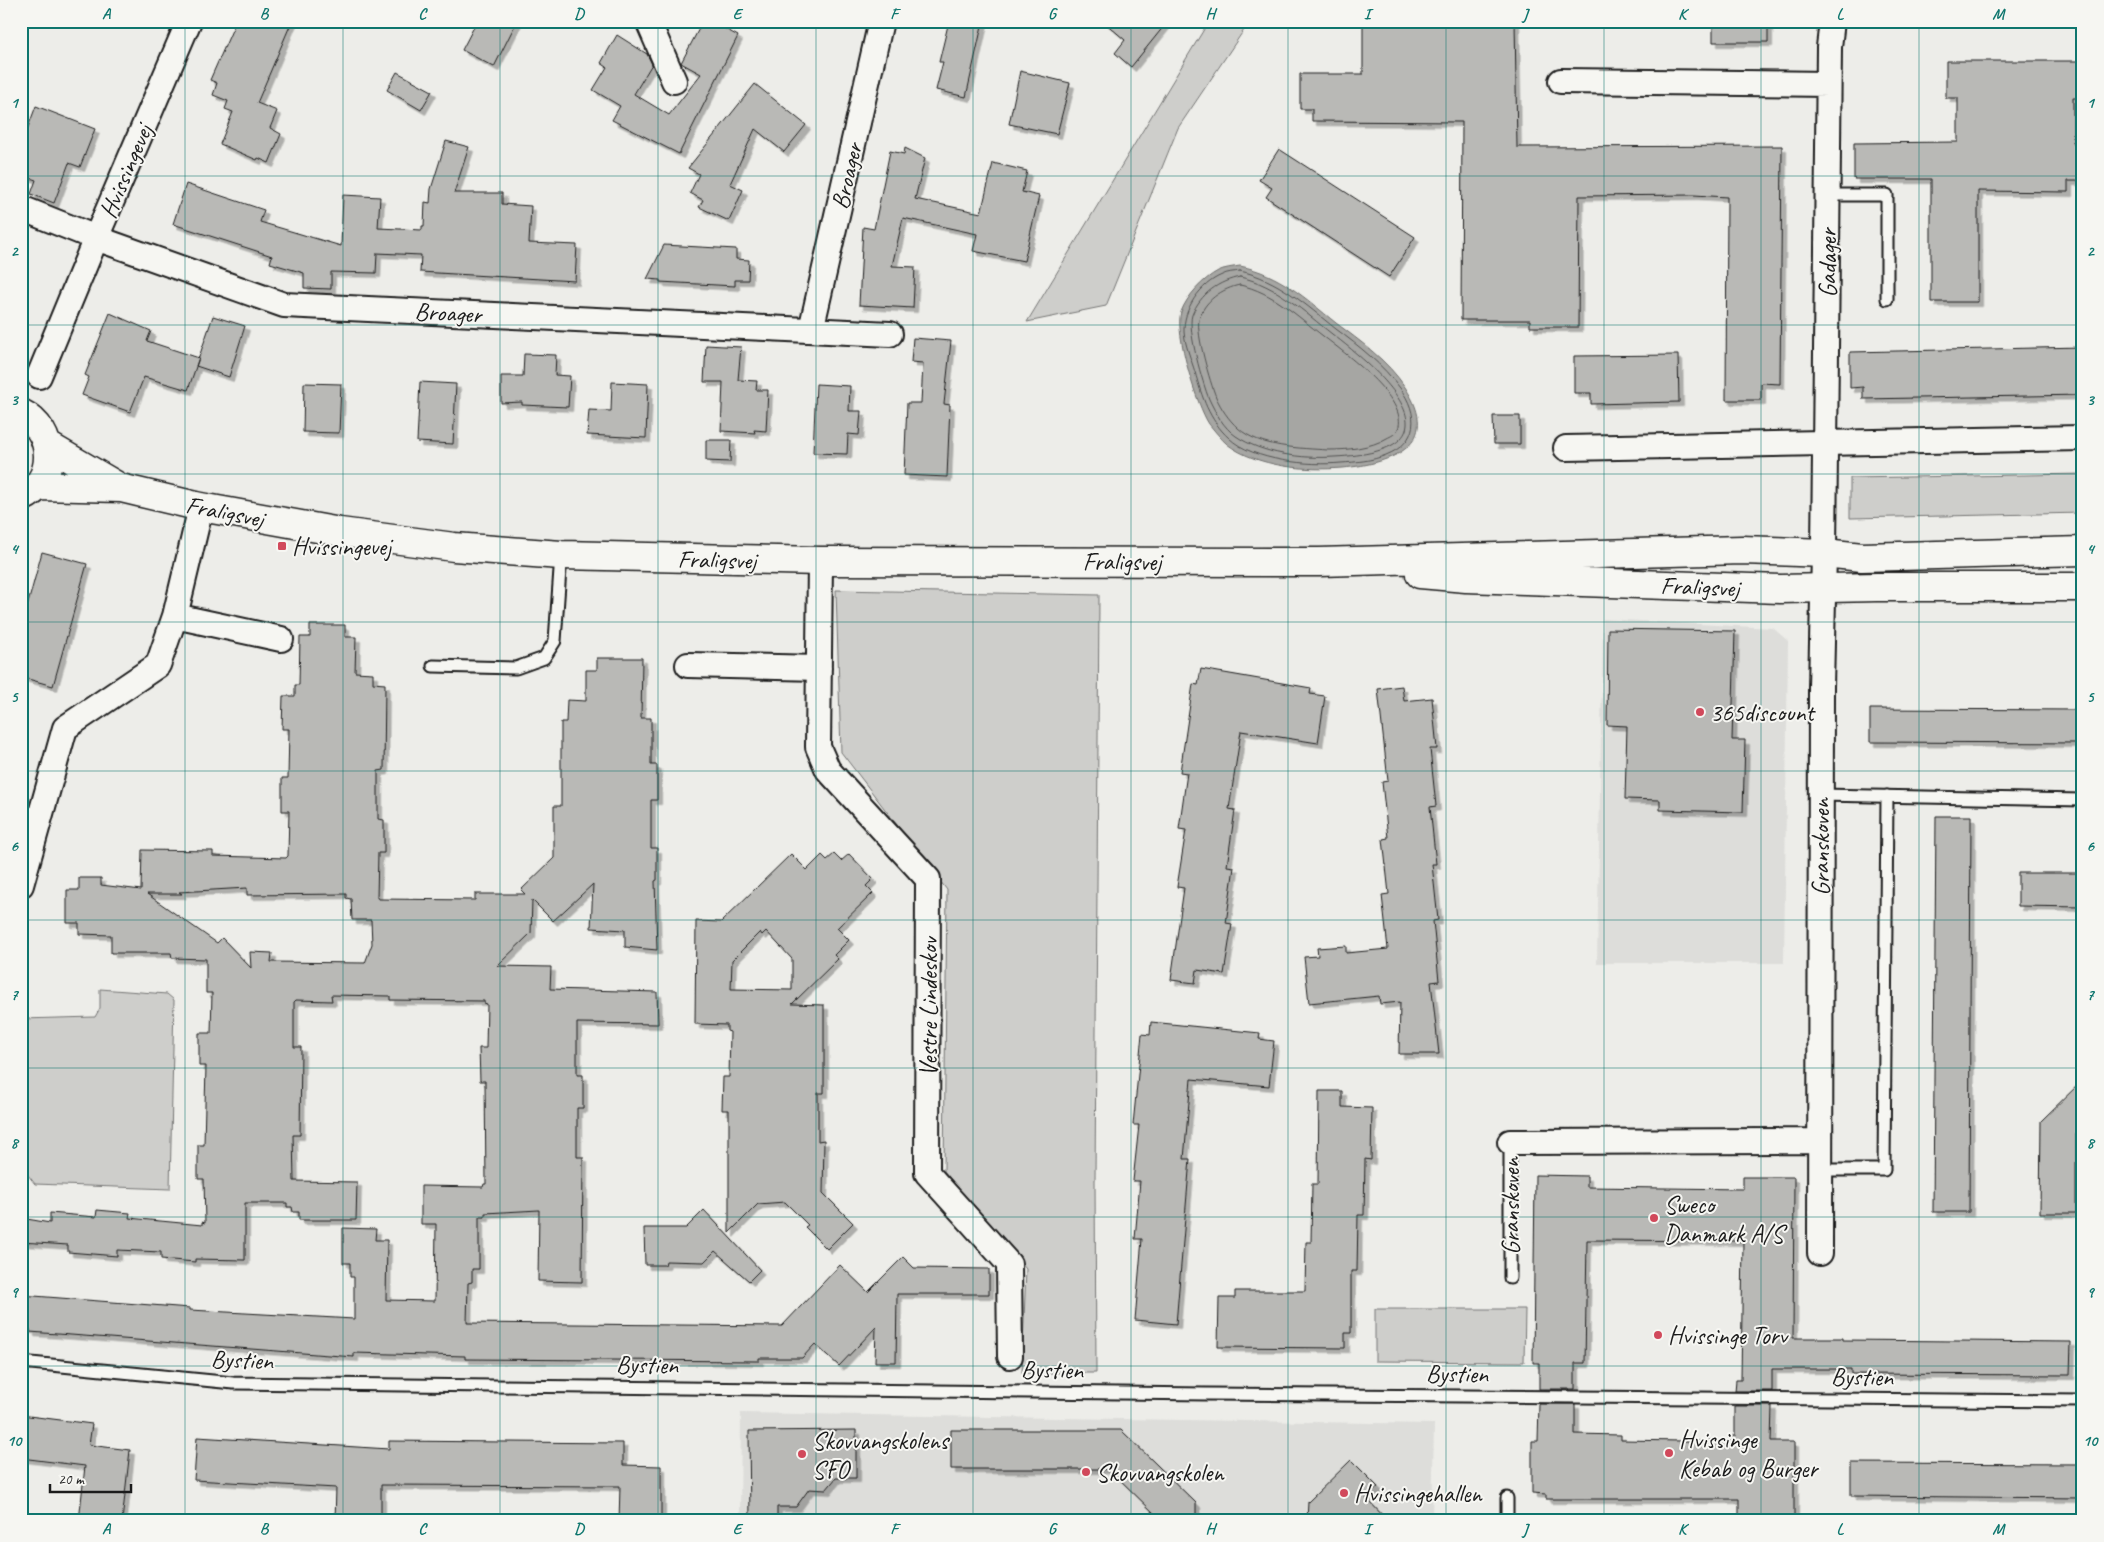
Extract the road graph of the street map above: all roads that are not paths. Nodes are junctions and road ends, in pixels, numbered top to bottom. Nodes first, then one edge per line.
1 (190, 21) edge
2 (648, 21) edge
3 (881, 21) edge
4 (1832, 21) edge
5 (674, 81) dead end
6 (1561, 81) dead end
7 (1828, 84) junction
8 (1827, 195) junction
9 (21, 208) edge
10 (96, 238) junction
11 (1887, 299) dead end
12 (811, 330) junction
13 (890, 334) dead end
14 (39, 376) dead end
15 (21, 413) edge
16 (2083, 438) edge
17 (1825, 443) junction
18 (48, 445) junction
19 (1566, 448) dead end
20 (121, 488) junction
21 (30, 492) edge
22 (201, 507) junction
23 (2083, 551) edge
24 (1824, 553) junction
25 (561, 555) junction
26 (820, 561) junction
27 (1319, 562) junction
28 (2083, 587) edge
29 (1823, 588) junction
30 (175, 616) junction
31 (280, 639) dead end
32 (688, 665) dead end
33 (432, 666) dead end
34 (819, 668) junction
35 (1820, 795) junction
36 (1887, 796) junction
37 (2083, 800) edge
38 (21, 885) edge
39 (1819, 1141) junction
40 (1510, 1142) joint
41 (1820, 1170) junction
42 (1820, 1253) dead end
43 (1510, 1278) dead end
44 (1010, 1356) dead end
45 (21, 1362) edge
46 (2083, 1401) edge
47 (1507, 1498) dead end
48 (1507, 1521) edge

1 - 10 street, Hvissingevej
2 - 5 street
3 - 12 street, Broager
4 - 7 street, Gadager
6 - 7 street
7 - 8 street, Gadager
8 - 11 lane
8 - 17 street, Gadager
9 - 10 street, Broager
10 - 12 street, Broager
10 - 14 street, Hvissingevej
12 - 13 street, Broager
15 - 18 street
16 - 17 street
17 - 19 street
17 - 24 street, Gadager
18 - 20 street, Fraligsvej
18 - 21 street
20 - 21 street, Fraligsvej
20 - 22 street, Fraligsvej
22 - 25 street, Fraligsvej
22 - 30 street
23 - 24 street, Fraligsvej
24 - 27 street, Fraligsvej
24 - 29 street, Granskoven
25 - 26 street, Fraligsvej
25 - 33 lane
26 - 27 street, Fraligsvej
26 - 34 street, Vestre Lindeskov
27 - 29 street, Fraligsvej
28 - 29 street, Fraligsvej
29 - 35 street, Granskoven
30 - 31 street
30 - 38 street
32 - 34 street
34 - 44 street, Vestre Lindeskov
35 - 36 lane
35 - 39 street, Granskoven
36 - 37 lane
36 - 41 lane
39 - 40 street, Granskoven
39 - 41 street, Granskoven
40 - 43 lane, Granskoven
41 - 42 street, Granskoven
45 - 46 lane, Bystien
47 - 48 lane

